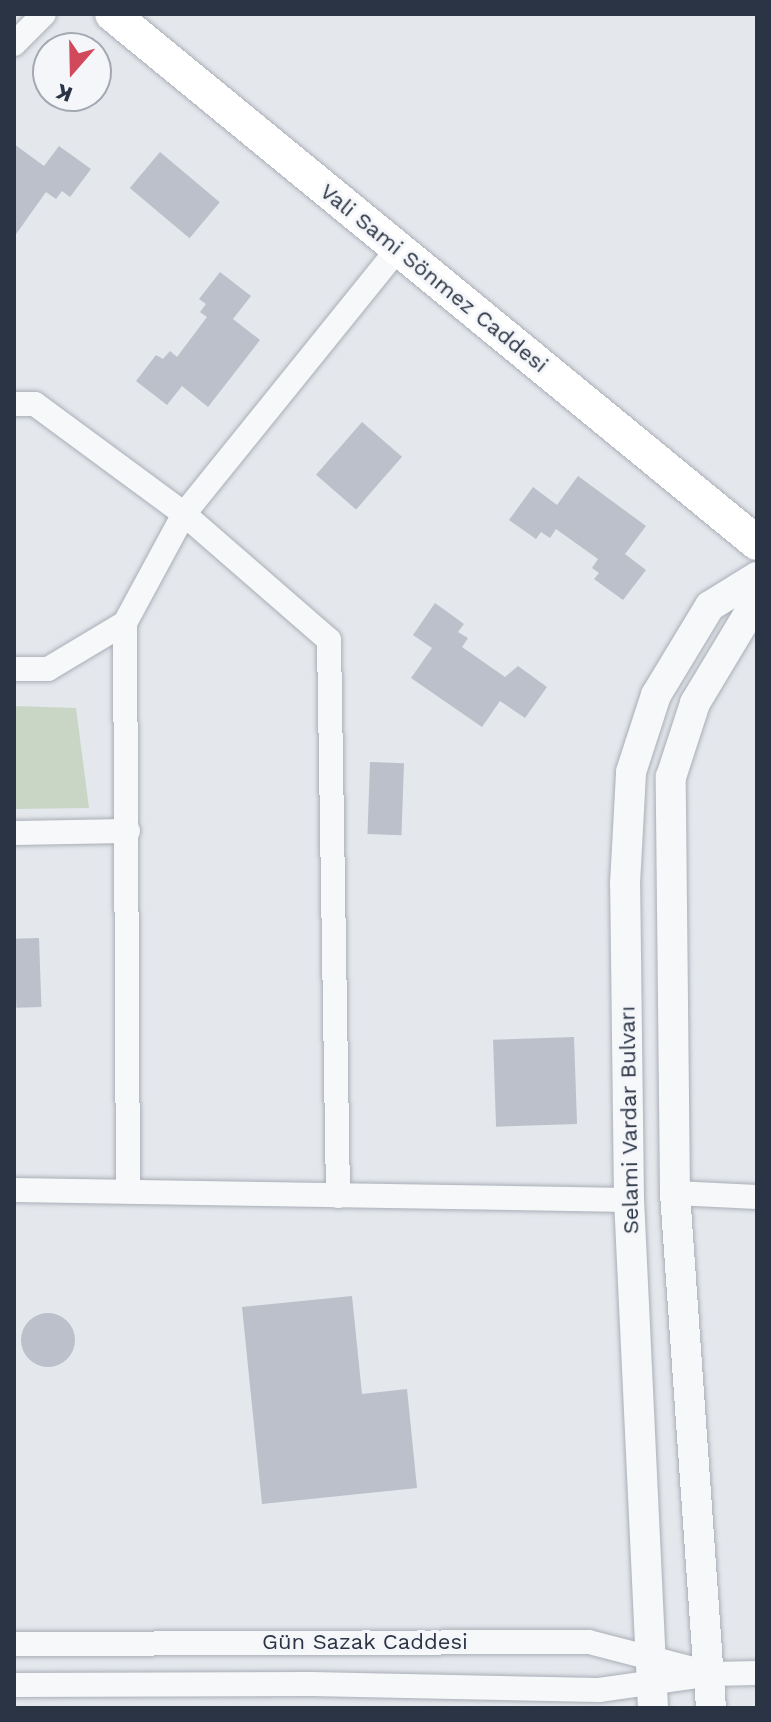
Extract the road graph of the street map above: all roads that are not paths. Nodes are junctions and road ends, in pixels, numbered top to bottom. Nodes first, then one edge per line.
1 (44, 14) edge
2 (112, 14) edge
3 (14, 44) edge
4 (398, 249) junction
5 (14, 404) edge
6 (184, 514) junction
7 (757, 543) edge
8 (757, 577) edge
9 (757, 600) edge
10 (125, 623) junction
11 (14, 669) edge
12 (128, 831) junction
13 (14, 833) edge
14 (14, 1190) edge
15 (128, 1191) junction
16 (675, 1193) junction
17 (338, 1196) junction
18 (757, 1197) edge
19 (629, 1200) junction
20 (14, 1644) edge
21 (757, 1673) edge
22 (711, 1674) junction
23 (652, 1681) edge
24 (14, 1685) edge
25 (311, 1696) edge
26 (711, 1708) edge

1 - 3 street
2 - 4 main road, Vali Sami Sönmez Caddesi
4 - 6 street
4 - 7 main road, Vali Sami Sönmez Caddesi
5 - 6 street
6 - 10 street
6 - 17 street
8 - 19 street, Selami Vardar Bulvarı
9 - 16 street, Selami Vardar Bulvarı
10 - 11 street
10 - 12 street
12 - 13 street
12 - 15 street
14 - 15 street
15 - 17 street
16 - 18 street
16 - 22 street, Selami Vardar Bulvarı
17 - 19 street
19 - 23 street, Selami Vardar Bulvarı
20 - 23 street, Gün Sazak Caddesi
21 - 22 street, Gün Sazak Caddesi
22 - 23 street, Gün Sazak Caddesi
22 - 26 street, Selami Vardar Bulvarı
23 - 25 street, Gün Sazak Caddesi
24 - 25 street, Gün Sazak Caddesi

